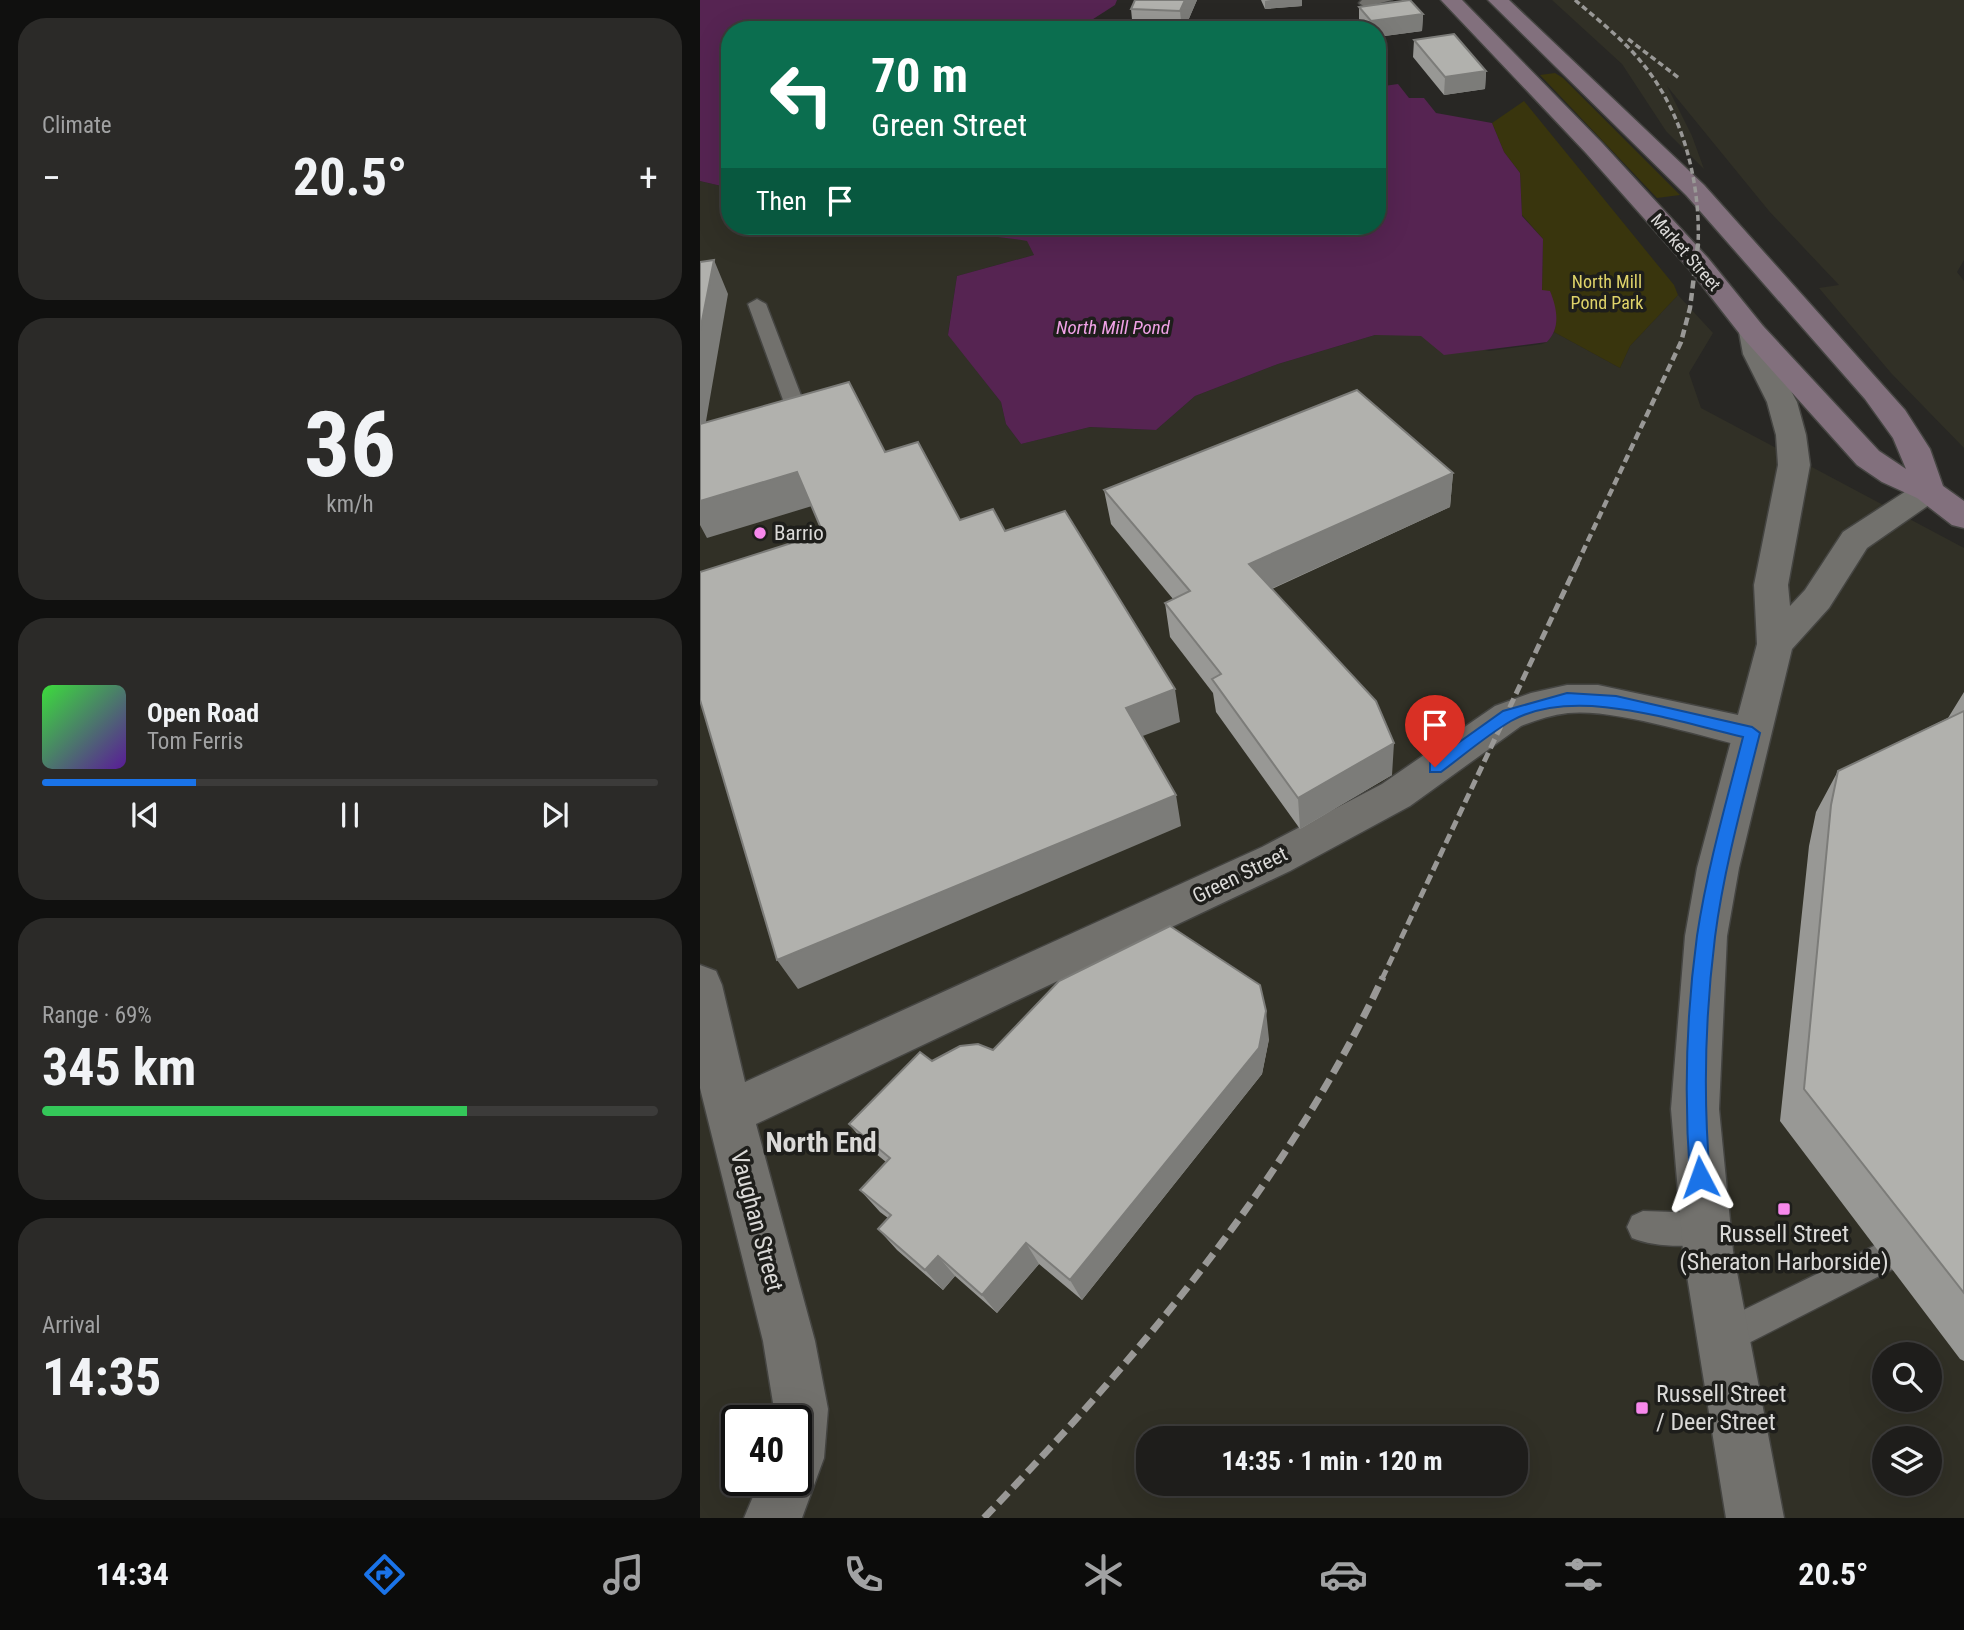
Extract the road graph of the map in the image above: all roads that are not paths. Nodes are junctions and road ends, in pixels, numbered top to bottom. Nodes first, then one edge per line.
1 (1385, 0) edge
2 (1451, 0) edge
3 (1498, 0) edge
4 (1365, 3) edge
5 (757, 304) dead end
6 (1753, 332) junction
7 (761, 421) edge
8 (1928, 491) junction
9 (1964, 517) edge
10 (1775, 644) junction
11 (1752, 733) junction
12 (700, 985) edge
13 (729, 1113) junction
14 (1643, 1227) dead end
15 (1705, 1229) junction
16 (1882, 1258) dead end
17 (1721, 1339) junction
18 (800, 1405) edge
19 (782, 1496) edge
20 (773, 1518) edge
21 (1755, 1518) edge

1 - 4 lane
2 - 6 main road, Market Street
3 - 8 main road
5 - 7 lane
6 - 8 main road, Market Street
6 - 10 street
8 - 9 main road, Market Street
8 - 10 street
10 - 11 street
11 - 13 street, Green Street
11 - 15 street
12 - 13 street, Vaughan Street
13 - 18 street, Vaughan Street
14 - 15 lane
15 - 17 street
16 - 17 lane
17 - 21 street
19 - 20 street

